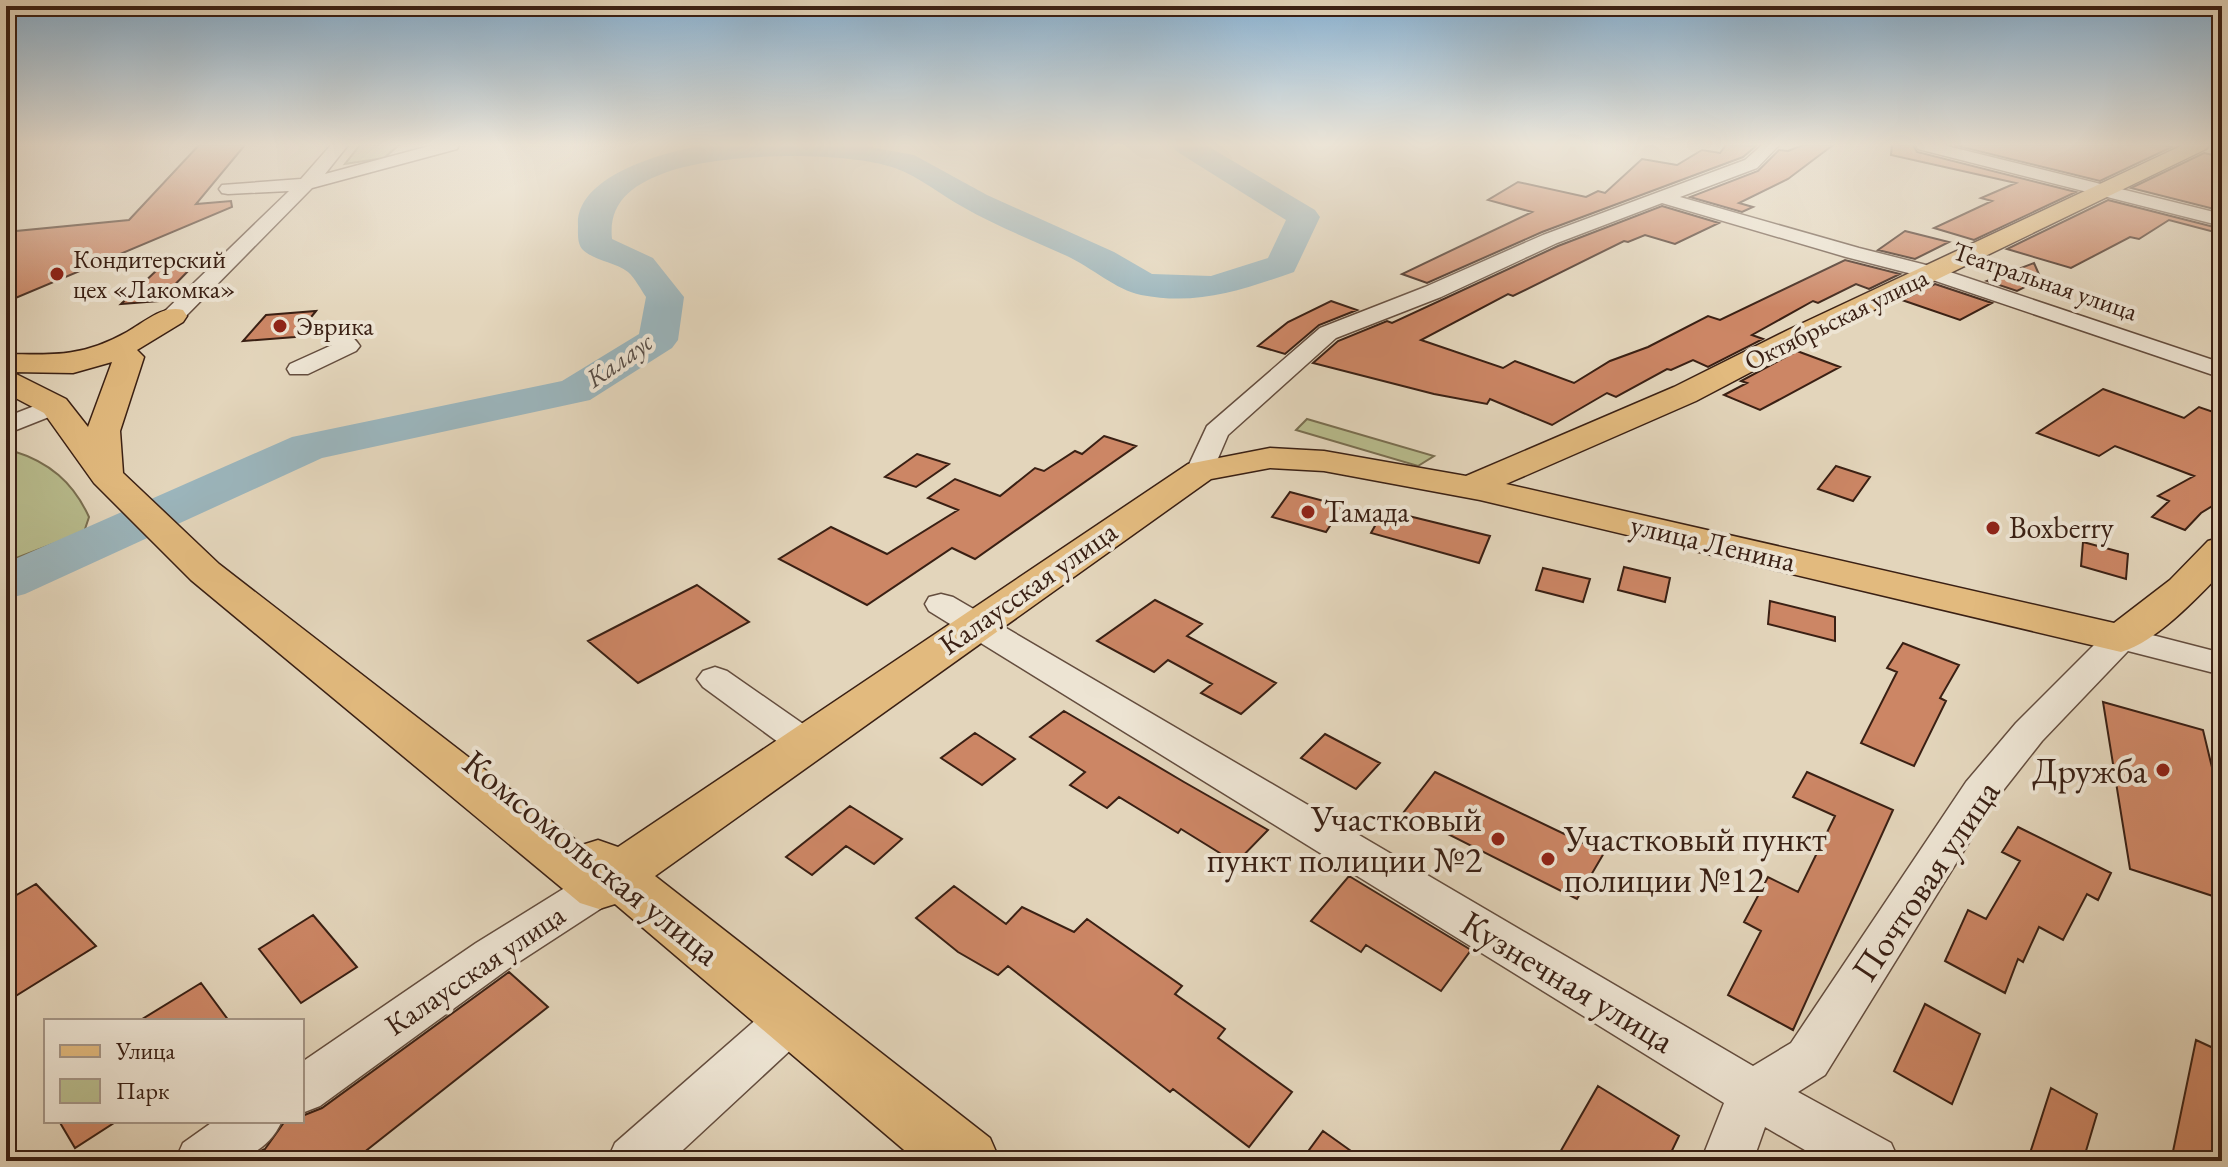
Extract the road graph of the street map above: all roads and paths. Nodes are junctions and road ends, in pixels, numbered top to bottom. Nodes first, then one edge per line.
1 (290, 199) edge
2 (1660, 199) edge
3 (1669, 199) edge
4 (2088, 199) edge
5 (2140, 199) edge
6 (2222, 220) edge
7 (1931, 272) junction
8 (173, 316) junction
9 (330, 331) dead end
10 (129, 357) junction
11 (6, 363) edge
12 (299, 369) dead end
13 (2222, 371) edge
14 (6, 380) edge
15 (55, 406) junction
16 (6, 426) edge
17 (1200, 471) junction
18 (106, 476) junction
19 (1470, 487) junction
20 (2222, 549) edge
21 (959, 614) junction
22 (2121, 638) junction
23 (2222, 664) edge
24 (715, 679) dead end
25 (806, 744) junction
26 (602, 881) junction
27 (792, 1018) junction
28 (304, 1089) edge
29 (1753, 1093) junction
30 (254, 1123) edge
31 (201, 1161) edge
32 (633, 1161) edge
33 (967, 1161) edge
34 (1727, 1161) edge
35 (1873, 1161) edge

1 - 8 street
2 - 17 street
3 - 7 street, Театральная улица
4 - 7 main road, Октябрьская улица
5 - 6 street
7 - 13 street, Театральная улица
7 - 19 main road, Октябрьская улица
8 - 10 main road
8 - 11 main road
9 - 12 street
10 - 15 main road
10 - 18 main road
14 - 15 main road
15 - 16 street
15 - 18 main road, Комсомольская улица
17 - 19 main road, улица Ленина
17 - 21 main road, Калаусская улица
18 - 26 main road, Комсомольская улица
19 - 22 main road, улица Ленина
20 - 22 main road, Почтовая улица
21 - 25 main road, Калаусская улица
21 - 29 street, Кузнечная улица
22 - 23 street, улица Ленина
22 - 29 street, Почтовая улица
24 - 25 street
25 - 26 main road, Калаусская улица
26 - 27 main road, Комсомольская улица
26 - 28 street, Калаусская улица
27 - 32 street
27 - 33 main road, Комсомольская улица
29 - 34 street
29 - 35 street, Кузнечная улица
30 - 31 street

